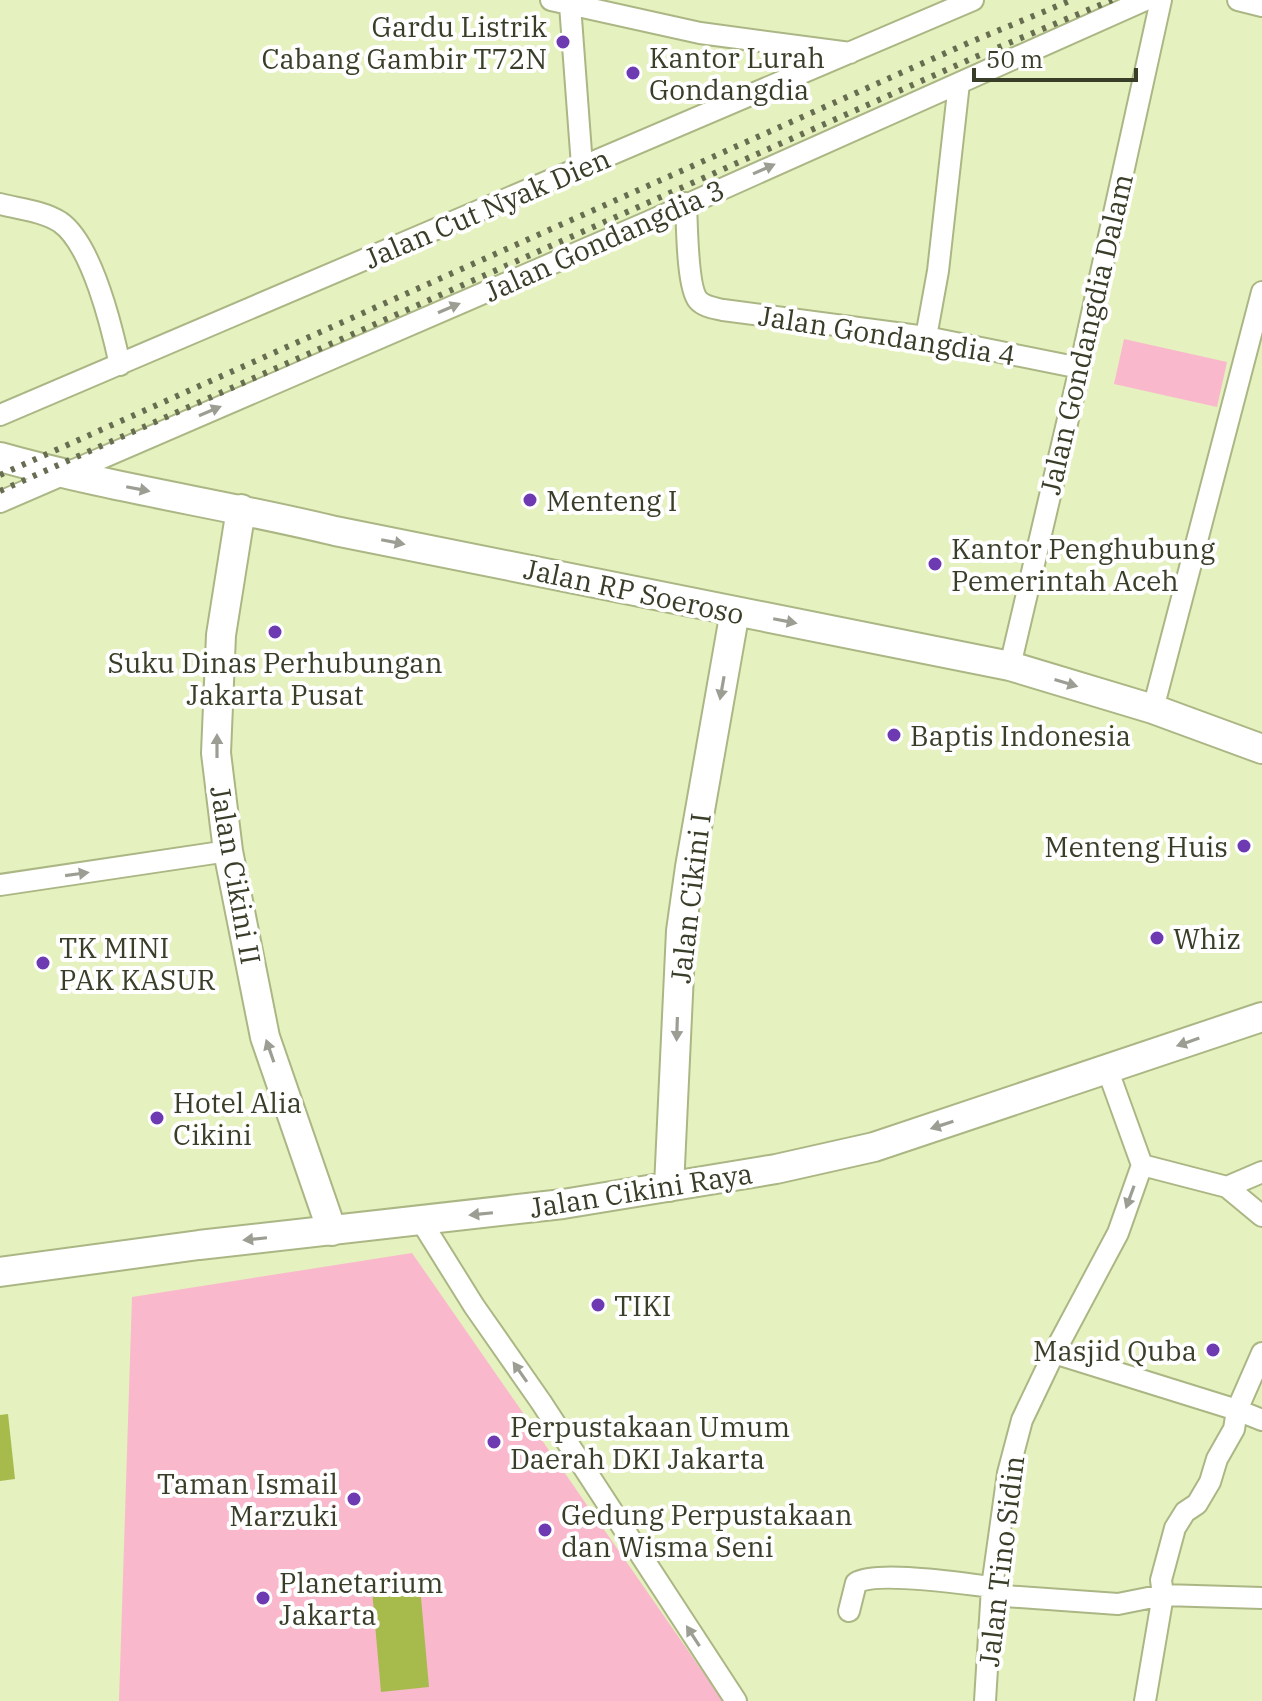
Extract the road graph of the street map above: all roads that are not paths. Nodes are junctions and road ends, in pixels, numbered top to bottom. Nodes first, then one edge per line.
1 (973, 0) edge
2 (1145, 0) edge
3 (1161, 0) edge
4 (1238, 0) edge
5 (560, 2) edge
6 (1262, 6) edge
7 (852, 53) junction
8 (959, 83) junction
9 (582, 166) junction
10 (686, 203) junction
11 (0, 204) edge
12 (1262, 292) edge
13 (926, 337) junction
14 (120, 365) junction
15 (1080, 368) junction
16 (0, 415) edge
17 (0, 457) edge
18 (61, 475) junction
19 (0, 502) edge
20 (241, 509) junction
21 (735, 611) junction
22 (1010, 666) junction
23 (1153, 709) junction
24 (1262, 749) edge
25 (228, 851) junction
26 (0, 885) edge
27 (1262, 1017) edge
28 (1108, 1071) junction
29 (1142, 1165) junction
30 (1262, 1172) edge
31 (669, 1187) junction
32 (1227, 1187) junction
33 (1262, 1216) edge
34 (421, 1221) junction
35 (332, 1231) junction
36 (0, 1272) edge
37 (1054, 1353) junction
38 (1262, 1353) edge
39 (1237, 1410) junction
40 (1262, 1420) edge
41 (992, 1591) junction
42 (1163, 1595) junction
43 (1262, 1598) edge
44 (849, 1611) dead end
45 (736, 1701) edge
46 (985, 1701) edge
47 (1145, 1701) edge

1 - 7 street, Jalan Cut Nyak Dien
2 - 8 street, Jalan Gondangdia 3
3 - 15 street, Jalan Gondangdia Dalam
4 - 6 street
5 - 7 street
5 - 9 street
7 - 9 street, Jalan Cut Nyak Dien
10 -> 8 street, Jalan Gondangdia 3
8 - 13 street
9 - 14 street, Jalan Cut Nyak Dien
10 - 13 street, Jalan Gondangdia 4
18 -> 10 street, Jalan Gondangdia 3
11 - 14 street
12 - 23 street
13 - 15 street, Jalan Gondangdia 4
14 - 16 street, Jalan Cut Nyak Dien
15 - 22 street, Jalan Gondangdia Dalam
17 - 18 main road, Jalan RP Soeroso
18 - 19 street, Jalan Gondangdia 3
18 -> 20 main road, Jalan RP Soeroso
20 -> 21 main road, Jalan RP Soeroso
25 -> 20 main road, Jalan Cikini II
21 -> 22 main road, Jalan RP Soeroso
21 -> 31 main road, Jalan Cikini I
22 -> 23 main road, Jalan RP Soeroso
23 - 24 main road, Jalan RP Soeroso
26 -> 25 street
35 -> 25 main road, Jalan Cikini II
27 -> 28 main road, Jalan Cikini Raya
28 - 29 street
28 -> 31 main road, Jalan Cikini Raya
29 - 32 street
29 -> 37 street, Jalan Tino Sidin
30 - 32 street
31 -> 34 main road, Jalan Cikini Raya
32 - 33 street
34 - 35 main road, Jalan Cikini Raya
45 -> 34 street
35 -> 36 main road, Jalan Cikini Raya
37 - 39 street
37 - 41 street, Jalan Tino Sidin
38 - 39 street
39 - 40 street
39 - 42 street
41 - 42 street
41 - 44 street
41 - 46 street, Jalan Tino Sidin
42 - 43 street
42 - 47 street

